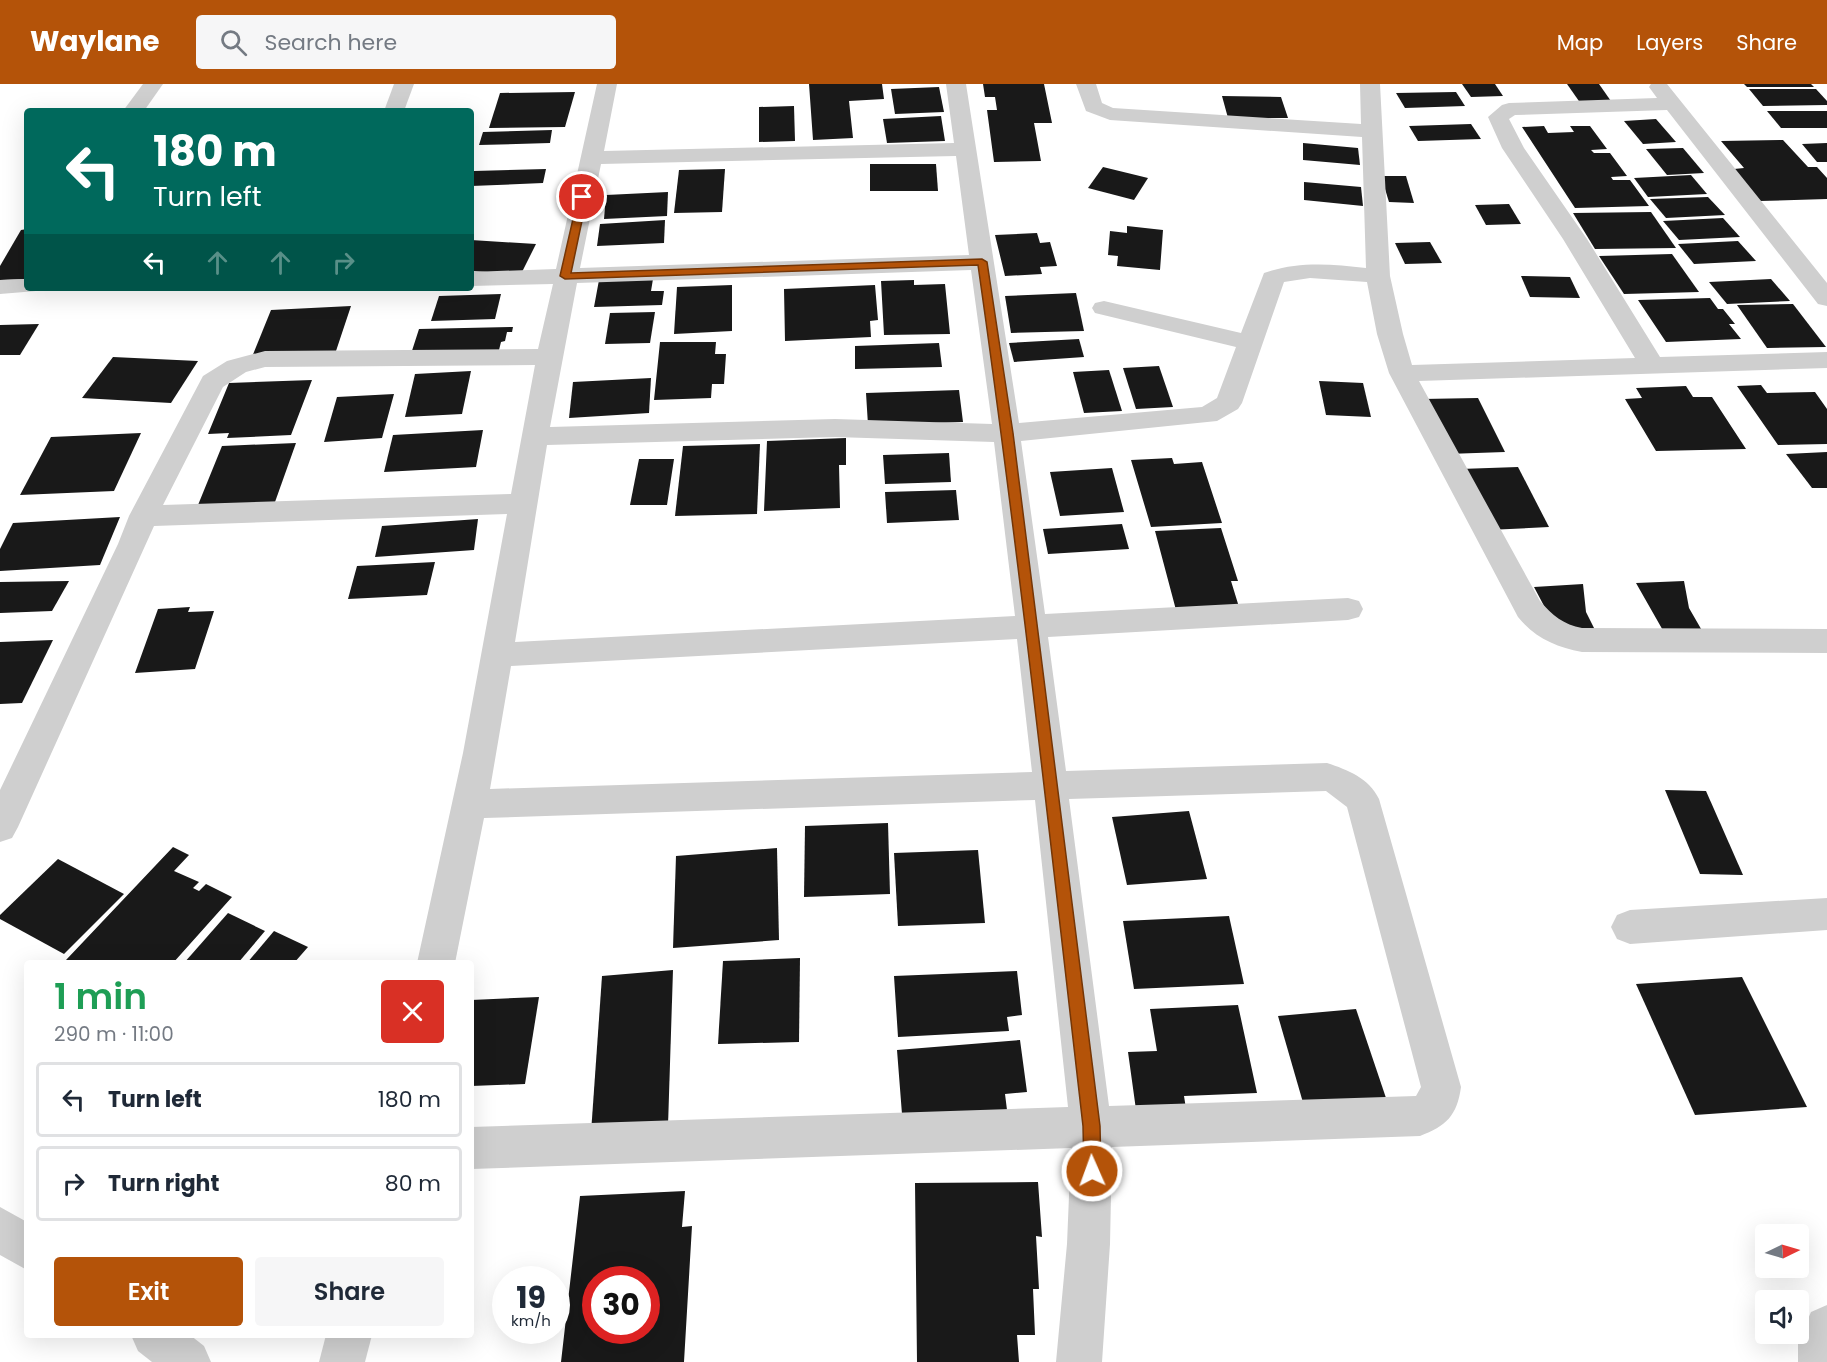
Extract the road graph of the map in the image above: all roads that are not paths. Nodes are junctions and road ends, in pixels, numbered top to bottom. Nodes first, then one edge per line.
1 (153, 84) edge
2 (404, 84) edge
3 (607, 84) edge
4 (957, 84) edge
5 (1086, 84) edge
6 (1370, 84) edge
7 (1656, 84) edge
8 (1673, 104) junction
9 (135, 108) edge
10 (395, 108) edge
11 (1372, 130) junction
12 (966, 149) junction
13 (591, 158) junction
14 (982, 262) junction
15 (565, 276) junction
16 (1378, 276) junction
17 (474, 279) edge
18 (24, 286) edge
19 (0, 287) edge
20 (1827, 299) edge
21 (1104, 308) dead end
22 (1250, 343) junction
23 (549, 357) junction
24 (1827, 360) edge
25 (1653, 366) junction
26 (1402, 373) junction
27 (1007, 433) junction
28 (536, 436) junction
29 (525, 504) junction
30 (143, 516) junction
31 (1348, 609) dead end
32 (1032, 628) junction
33 (1827, 641) edge
34 (498, 655) junction
35 (1051, 787) junction
36 (469, 804) junction
37 (0, 827) edge
38 (1827, 914) edge
39 (1630, 927) dead end
40 (437, 960) edge
41 (1091, 1126) junction
42 (474, 1148) edge
43 (0, 1229) edge
44 (24, 1246) edge
45 (1827, 1328) edge
46 (158, 1338) edge
47 (348, 1338) edge
48 (188, 1362) edge
49 (342, 1362) edge
50 (1079, 1362) edge
51 (1821, 1362) edge

1 - 9 street
2 - 10 street
3 - 13 street
4 - 12 street
5 - 11 street
6 - 11 street
7 - 8 street
8 - 20 street
8 - 25 street
11 - 16 street
12 - 13 street
12 - 14 street
13 - 15 street
14 - 15 street
14 - 27 street
15 - 17 street
15 - 23 street
16 - 22 street
16 - 26 street
18 - 19 street
21 - 22 street
22 - 27 street
23 - 28 street
23 - 30 street
24 - 25 street
25 - 26 street
26 - 33 street
27 - 28 street
27 - 32 street
28 - 29 street
29 - 30 street
29 - 34 street
30 - 37 street
31 - 32 street
32 - 34 street
32 - 35 street
34 - 36 street
35 - 36 street
35 - 41 street
35 - 41 street
36 - 40 street
38 - 39 street
41 - 42 street
41 - 50 street
43 - 44 street
45 - 51 street
46 - 48 street
47 - 49 street

